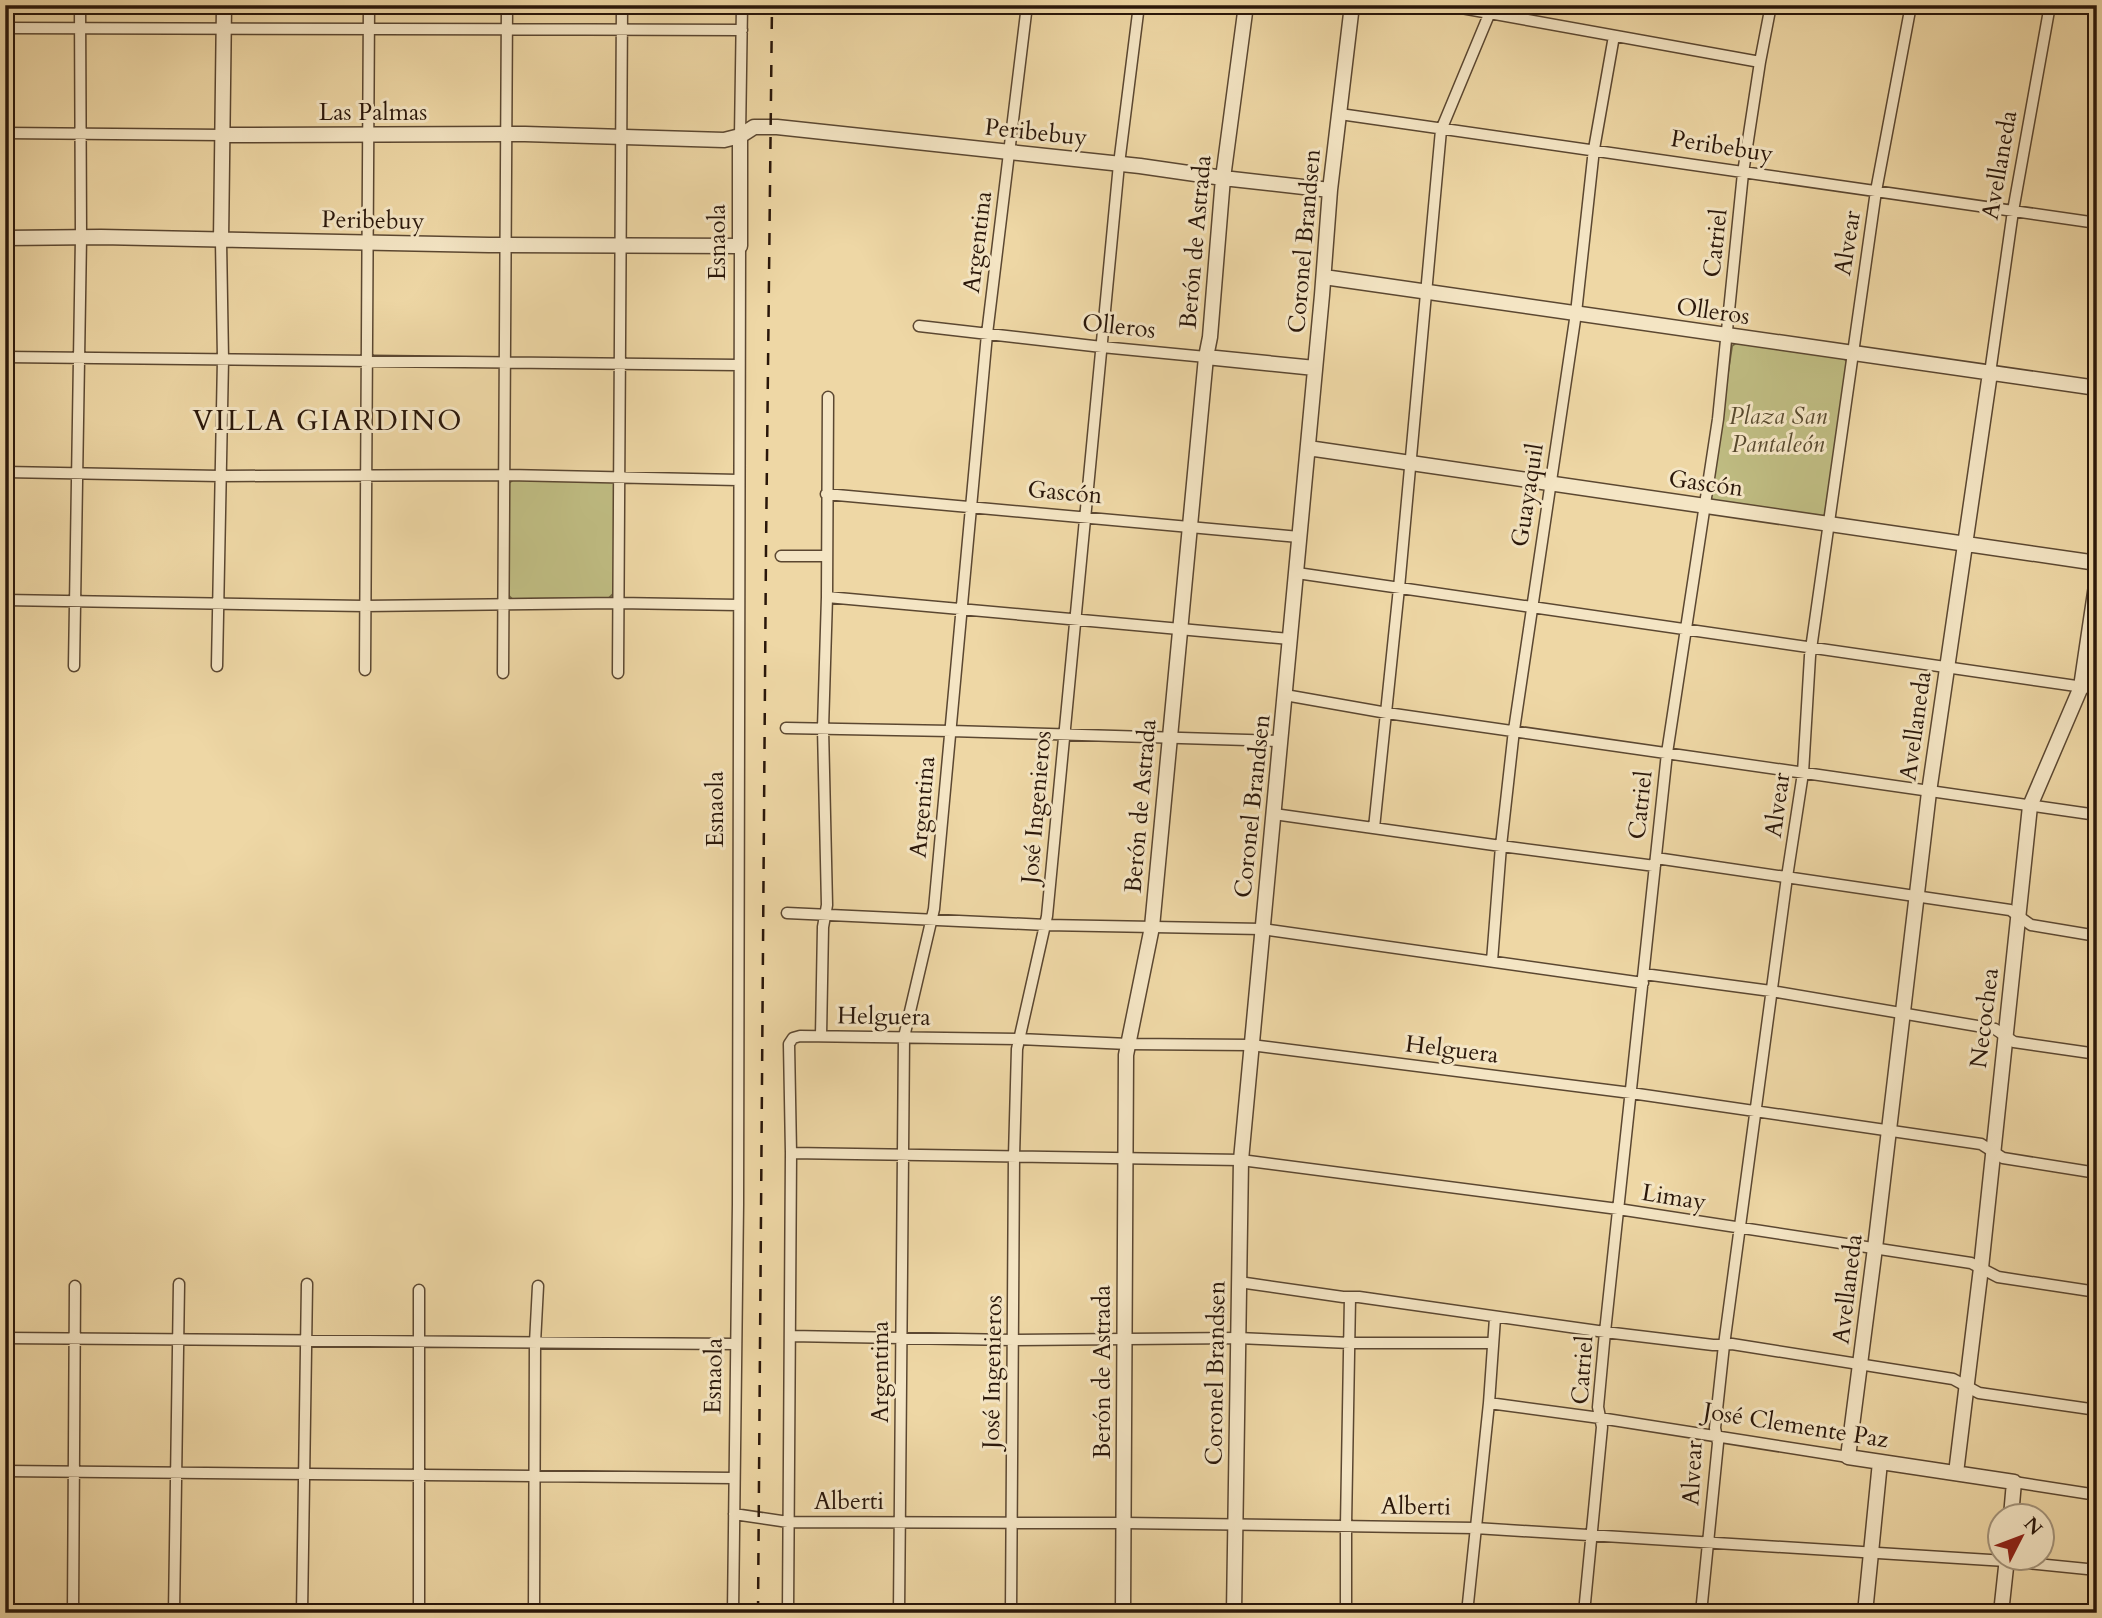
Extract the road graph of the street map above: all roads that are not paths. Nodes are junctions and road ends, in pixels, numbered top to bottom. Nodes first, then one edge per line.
1 (80, 5) edge
2 (224, 5) edge
3 (369, 5) edge
4 (507, 5) edge
5 (622, 5) edge
6 (742, 5) edge
7 (1027, 5) edge
8 (1139, 5) edge
9 (1245, 5) edge
10 (1352, 5) edge
11 (1445, 5) edge
12 (1771, 5) edge
13 (1911, 5) edge
14 (2050, 5) edge
15 (1468, 7) edge
16 (1492, 9) edge
17 (5, 27) edge
18 (80, 28) junction
19 (224, 29) junction
20 (369, 29) junction
21 (622, 29) junction
22 (507, 30) junction
23 (742, 30) junction
24 (1614, 36) junction
25 (1760, 62) junction
26 (1340, 114) junction
27 (1441, 130) junction
28 (5, 133) edge
29 (81, 135) junction
30 (223, 135) junction
31 (368, 135) junction
32 (507, 135) junction
33 (740, 136) junction
34 (622, 137) junction
35 (1594, 149) junction
36 (1008, 153) junction
37 (1119, 164) junction
38 (1743, 173) junction
39 (1223, 178) junction
40 (1330, 190) junction
41 (1876, 191) junction
42 (2013, 211) junction
43 (2097, 223) edge
44 (81, 237) junction
45 (5, 238) edge
46 (221, 241) junction
47 (368, 243) junction
48 (505, 244) junction
49 (620, 246) junction
50 (740, 246) junction
51 (1324, 277) junction
52 (1426, 292) junction
53 (1576, 313) junction
54 (919, 326) dead end
55 (987, 334) junction
56 (1727, 336) junction
57 (1102, 347) junction
58 (1852, 352) junction
59 (5, 357) edge
60 (1206, 357) junction
61 (79, 358) junction
62 (222, 359) junction
63 (366, 362) junction
64 (505, 363) junction
65 (619, 363) junction
66 (738, 365) junction
67 (1315, 368) junction
68 (1990, 373) junction
69 (2097, 388) edge
70 (828, 397) dead end
71 (1308, 448) junction
72 (1409, 462) junction
73 (5, 472) edge
74 (78, 474) junction
75 (366, 475) junction
76 (503, 475) junction
77 (220, 476) junction
78 (618, 477) junction
79 (738, 480) junction
80 (1550, 483) junction
81 (826, 494) junction
82 (971, 506) junction
83 (1705, 506) junction
84 (1084, 516) junction
85 (1830, 524) junction
86 (1189, 526) junction
87 (1299, 537) junction
88 (1964, 543) junction
89 (781, 556) dead end
90 (826, 556) junction
91 (2097, 563) edge
92 (1297, 573) junction
93 (2097, 579) edge
94 (1399, 588) junction
95 (827, 597) junction
96 (5, 600) edge
97 (75, 602) junction
98 (618, 603) junction
99 (218, 605) junction
100 (503, 605) junction
101 (738, 605) junction
102 (365, 606) junction
103 (1532, 606) junction
104 (961, 610) junction
105 (1076, 619) junction
106 (1179, 629) junction
107 (1687, 629) junction
108 (1290, 639) junction
109 (1812, 649) junction
110 (74, 666) dead end
111 (217, 666) dead end
112 (1947, 667) junction
113 (365, 670) dead end
114 (618, 673) dead end
115 (503, 674) dead end
116 (2081, 687) junction
117 (2097, 689) edge
118 (1285, 695) junction
119 (1387, 713) junction
120 (786, 728) dead end
121 (823, 728) junction
122 (951, 730) junction
123 (1514, 730) junction
124 (1063, 736) junction
125 (1170, 738) junction
126 (1280, 741) junction
127 (1667, 753) junction
128 (1803, 774) junction
129 (1929, 792) junction
130 (2030, 806) junction
131 (1274, 814) junction
132 (2097, 815) edge
133 (1374, 828) junction
134 (1501, 846) junction
135 (1655, 862) junction
136 (1787, 877) junction
137 (1917, 898) junction
138 (787, 913) dead end
139 (825, 915) junction
140 (2020, 917) junction
141 (932, 919) junction
142 (1046, 925) junction
143 (1152, 927) junction
144 (1262, 929) junction
145 (2097, 936) edge
146 (1492, 961) junction
147 (1644, 979) junction
148 (1772, 991) junction
149 (1903, 1014) junction
150 (821, 1036) junction
151 (2005, 1036) junction
152 (904, 1037) junction
153 (1019, 1039) junction
154 (1128, 1044) junction
155 (1251, 1045) junction
156 (2097, 1054) edge
157 (1631, 1093) junction
158 (1755, 1112) junction
159 (1888, 1131) junction
160 (1993, 1152) junction
161 (791, 1153) junction
162 (903, 1154) junction
163 (1014, 1156) junction
164 (1126, 1158) junction
165 (1241, 1160) junction
166 (2097, 1173) edge
167 (1618, 1209) junction
168 (1740, 1228) junction
169 (1875, 1248) junction
170 (1981, 1268) junction
171 (1240, 1282) junction
172 (179, 1284) dead end
173 (307, 1284) dead end
174 (75, 1286) dead end
175 (538, 1286) dead end
176 (419, 1290) dead end
177 (2097, 1292) edge
178 (1350, 1297) junction
179 (1495, 1318) junction
180 (1605, 1332) junction
181 (790, 1336) junction
182 (5, 1338) edge
183 (1238, 1338) junction
184 (74, 1339) junction
185 (901, 1339) junction
186 (1124, 1339) junction
187 (177, 1340) junction
188 (1013, 1340) junction
189 (419, 1341) junction
190 (305, 1342) junction
191 (535, 1343) junction
192 (1350, 1343) junction
193 (1493, 1343) junction
194 (736, 1344) junction
195 (1724, 1345) junction
196 (1860, 1366) junction
197 (1967, 1387) junction
198 (1489, 1404) junction
199 (2097, 1410) edge
200 (1600, 1418) junction
201 (1717, 1436) junction
202 (1849, 1457) junction
203 (1880, 1462) junction
204 (5, 1471) edge
205 (74, 1471) junction
206 (175, 1472) junction
207 (1956, 1473) junction
208 (304, 1474) junction
209 (419, 1474) junction
210 (535, 1476) junction
211 (733, 1478) junction
212 (2014, 1482) junction
213 (2097, 1495) edge
214 (2012, 1502) edge
215 (734, 1514) junction
216 (788, 1522) junction
217 (900, 1522) junction
218 (1011, 1522) junction
219 (1124, 1523) junction
220 (1236, 1524) junction
221 (1346, 1525) junction
222 (1475, 1528) junction
223 (1592, 1536) junction
224 (1709, 1543) junction
225 (1871, 1553) junction
226 (1986, 1559) edge
227 (2056, 1565) edge
228 (2097, 1570) edge
229 (2006, 1572) edge
230 (73, 1613) edge
231 (174, 1613) edge
232 (302, 1613) edge
233 (418, 1613) edge
234 (534, 1613) edge
235 (733, 1613) edge
236 (788, 1613) edge
237 (899, 1613) edge
238 (1011, 1613) edge
239 (1124, 1613) edge
240 (1234, 1613) edge
241 (1346, 1613) edge
242 (1467, 1613) edge
243 (1584, 1613) edge
244 (1701, 1613) edge
245 (1865, 1613) edge
246 (2001, 1613) edge

1 - 18 street
2 - 19 street
3 - 20 street
4 - 22 street
5 - 21 street
6 - 23 street, Esnaola
7 - 36 street, Argentina
8 - 37 street, José Ingenieros
9 - 39 street, Berón de Astrada
10 - 26 street, Coronel Brandsen
11 - 15 street
12 - 25 street, Catriel
13 - 41 street, Alvear
14 - 42 street, Avellaneda
15 - 16 street
16 - 24 street
16 - 27 street
17 - 18 street
18 - 19 street
18 - 29 street
19 - 20 street
19 - 30 street
20 - 22 street
20 - 31 street
21 - 22 street
21 - 23 street
21 - 34 street
22 - 32 street
23 - 33 street, Esnaola
24 - 25 street
24 - 35 street, Guayaquil
25 - 38 street, Catriel
26 - 27 street, Peribebuy
26 - 40 street, Coronel Brandsen
27 - 35 street, Peribebuy
27 - 52 street
28 - 29 street, Las Palmas
29 - 30 street, Las Palmas
29 - 44 street
30 - 31 street, Las Palmas
30 - 46 street
31 - 32 street, Las Palmas
31 - 47 street
32 - 34 street, Las Palmas
32 - 48 street
33 - 34 street, Las Palmas
33 - 36 street, Peribebuy
33 - 50 street, Esnaola
34 - 49 street
35 - 38 street, Peribebuy
35 - 53 street, Guayaquil
36 - 37 street, Peribebuy
36 - 55 street, Argentina
37 - 39 street, Peribebuy
37 - 57 street, José Ingenieros
38 - 41 street, Peribebuy
38 - 56 street, Catriel
39 - 40 street, Peribebuy
39 - 60 street, Berón de Astrada
40 - 51 street, Coronel Brandsen
41 - 42 street, Peribebuy
41 - 58 street, Alvear
42 - 43 street, Peribebuy
42 - 68 street, Avellaneda
44 - 45 street, Peribebuy
44 - 46 street, Peribebuy
44 - 61 street
46 - 47 street, Peribebuy
46 - 62 street
47 - 48 street, Peribebuy
47 - 63 street
48 - 49 street, Peribebuy
48 - 64 street
49 - 50 street, Peribebuy
49 - 65 street
50 - 66 street, Esnaola
51 - 52 street, Olleros
51 - 67 street, Coronel Brandsen
52 - 53 street, Olleros
52 - 72 street
53 - 56 street, Olleros
53 - 80 street, Guayaquil
54 - 55 street, Olleros
55 - 57 street, Olleros
55 - 82 street, Argentina
56 - 58 street, Olleros
56 - 83 street, Catriel
57 - 60 street, Olleros
57 - 84 street, José Ingenieros
58 - 68 street, Olleros
58 - 85 street, Alvear
59 - 61 street
60 - 67 street, Olleros
60 - 86 street, Berón de Astrada
61 - 62 street
61 - 74 street
62 - 63 street
62 - 77 street
63 - 64 street
63 - 75 street
64 - 65 street
64 - 76 street
65 - 66 street
65 - 78 street
66 - 79 street, Esnaola
67 - 71 street, Coronel Brandsen
68 - 69 street, Olleros
68 - 88 street, Avellaneda
70 - 81 street
71 - 72 street, Gascón
71 - 87 street, Coronel Brandsen
72 - 80 street, Gascón
72 - 94 street
73 - 74 street
74 - 77 street
74 - 97 street
75 - 76 street
75 - 77 street
75 - 102 street
76 - 78 street
76 - 100 street
77 - 99 street
78 - 79 street
78 - 98 street
79 - 101 street, Esnaola
80 - 83 street, Gascón
80 - 103 street, Guayaquil
81 - 82 street, Gascón
81 - 90 street
82 - 84 street, Gascón
82 - 104 street, Argentina
83 - 85 street, Gascón
83 - 107 street, Catriel
84 - 86 street, Gascón
84 - 105 street, José Ingenieros
85 - 88 street, Gascón
85 - 109 street, Alvear
86 - 87 street, Gascón
86 - 106 street, Berón de Astrada
87 - 92 street, Coronel Brandsen
88 - 91 street, Gascón
88 - 112 street, Avellaneda
89 - 90 street
90 - 95 street
92 - 94 street
92 - 108 street, Coronel Brandsen
93 - 116 street, Necochea
94 - 103 street
94 - 119 street
95 - 104 street
95 - 121 street
96 - 97 street
97 - 99 street
97 - 110 street
98 - 100 street
98 - 101 street
98 - 114 street
99 - 102 street
99 - 111 street
100 - 102 street
100 - 115 street
101 - 194 street, Esnaola
102 - 113 street
103 - 107 street
103 - 123 street, Guayaquil
104 - 105 street
104 - 122 street, Argentina
105 - 106 street
105 - 124 street, José Ingenieros
106 - 108 street
106 - 125 street, Berón de Astrada
107 - 109 street
107 - 127 street, Catriel
108 - 118 street, Coronel Brandsen
109 - 112 street
109 - 128 street, Alvear
112 - 116 street
112 - 129 street, Avellaneda
116 - 117 street
116 - 130 street, Necochea
118 - 119 street
118 - 126 street, Coronel Brandsen
119 - 123 street
119 - 133 street
120 - 121 street
121 - 122 street
121 - 139 street
122 - 124 street
122 - 141 street, Argentina
123 - 127 street
123 - 134 street, Guayaquil
124 - 125 street
124 - 142 street, José Ingenieros
125 - 126 street
125 - 143 street, Berón de Astrada
126 - 131 street, Coronel Brandsen
127 - 128 street
127 - 135 street, Catriel
128 - 129 street
128 - 136 street, Alvear
129 - 130 street
129 - 137 street, Avellaneda
130 - 132 street
130 - 140 street, Necochea
131 - 133 street
131 - 144 street, Coronel Brandsen
133 - 134 street
134 - 135 street
134 - 146 street, Guayaquil
135 - 136 street
135 - 147 street, Catriel
136 - 137 street
136 - 148 street, Alvear
137 - 140 street
137 - 149 street, Avellaneda
138 - 139 street
139 - 141 street
139 - 150 street
140 - 145 street
140 - 151 street, Necochea
141 - 142 street
141 - 152 street, Argentina
142 - 143 street
142 - 153 street, José Ingenieros
143 - 144 street
143 - 154 street, Berón de Astrada
144 - 146 street
144 - 155 street, Coronel Brandsen
146 - 147 street
147 - 148 street
147 - 157 street, Catriel
148 - 149 street
148 - 158 street, Alvear
149 - 151 street
149 - 159 street, Avellaneda
150 - 152 street, Helguera
150 - 161 street, Helguera
151 - 156 street
151 - 160 street, Necochea
152 - 153 street, Helguera
152 - 162 street, Argentina
153 - 154 street, Helguera
153 - 163 street, José Ingenieros
154 - 155 street, Helguera
154 - 164 street, Berón de Astrada
155 - 157 street, Helguera
155 - 165 street, Coronel Brandsen
157 - 158 street, Helguera
157 - 167 street, Catriel
158 - 159 street, Helguera
158 - 168 street, Alvear
159 - 160 street, Helguera
159 - 169 street, Avellaneda
160 - 166 street, Helguera
160 - 170 street, Necochea
161 - 162 street, Limay
161 - 181 street
162 - 163 street, Limay
162 - 185 street, Argentina
163 - 164 street, Limay
163 - 188 street, José Ingenieros
164 - 165 street, Limay
164 - 186 street, Berón de Astrada
165 - 167 street, Limay
165 - 171 street, Coronel Brandsen
167 - 168 street, Limay
167 - 180 street, Catriel
168 - 169 street, Limay
168 - 195 street, Alvear
169 - 170 street, Limay
169 - 196 street, Avellaneda
170 - 177 street, Limay
170 - 197 street, Necochea
171 - 178 street
171 - 183 street, Coronel Brandsen
172 - 187 street
173 - 190 street
174 - 184 street
175 - 191 street
176 - 189 street
178 - 179 street
178 - 192 street
179 - 180 street
179 - 193 street
180 - 195 street
180 - 200 street, Catriel
181 - 185 street
181 - 216 street
182 - 184 street
183 - 186 street
183 - 192 street
183 - 220 street, Coronel Brandsen
184 - 187 street
184 - 205 street
185 - 188 street
185 - 217 street, Argentina
186 - 188 street
186 - 219 street, Berón de Astrada
187 - 190 street
187 - 206 street
188 - 218 street, José Ingenieros
189 - 190 street
189 - 191 street
189 - 209 street
190 - 208 street
191 - 194 street
191 - 210 street
192 - 193 street
192 - 221 street
193 - 198 street
194 - 211 street, Esnaola
195 - 196 street
195 - 201 street, Alvear
196 - 197 street
196 - 202 street, Avellaneda
197 - 199 street
197 - 207 street, Necochea
198 - 200 street, José Clemente Paz
198 - 222 street
200 - 201 street, José Clemente Paz
200 - 223 street, Catriel
201 - 202 street, José Clemente Paz
201 - 224 street, Alvear
202 - 203 street, José Clemente Paz
203 - 207 street, José Clemente Paz
203 - 225 street
204 - 205 street
205 - 206 street
205 - 230 street
206 - 208 street
206 - 231 street
207 - 212 street, José Clemente Paz
208 - 209 street
208 - 232 street
209 - 210 street
209 - 233 street
210 - 211 street
210 - 234 street
211 - 215 street, Esnaola
212 - 213 street, José Clemente Paz
212 - 214 street
215 - 216 street, Alberti
215 - 235 street, Esnaola
216 - 217 street, Alberti
216 - 236 street
217 - 218 street, Alberti
217 - 237 street, Argentina
218 - 219 street, Alberti
218 - 238 street, José Ingenieros
219 - 220 street, Alberti
219 - 239 street, Berón de Astrada
220 - 221 street, Alberti
220 - 240 street, Coronel Brandsen
221 - 222 street, Alberti
221 - 241 street
222 - 223 street, Alberti
222 - 242 street
223 - 224 street, Alberti
223 - 243 street, Catriel
224 - 225 street, Alberti
224 - 244 street, Alvear
225 - 226 street, Alberti
225 - 245 street
227 - 228 street, Alberti
229 - 246 street

